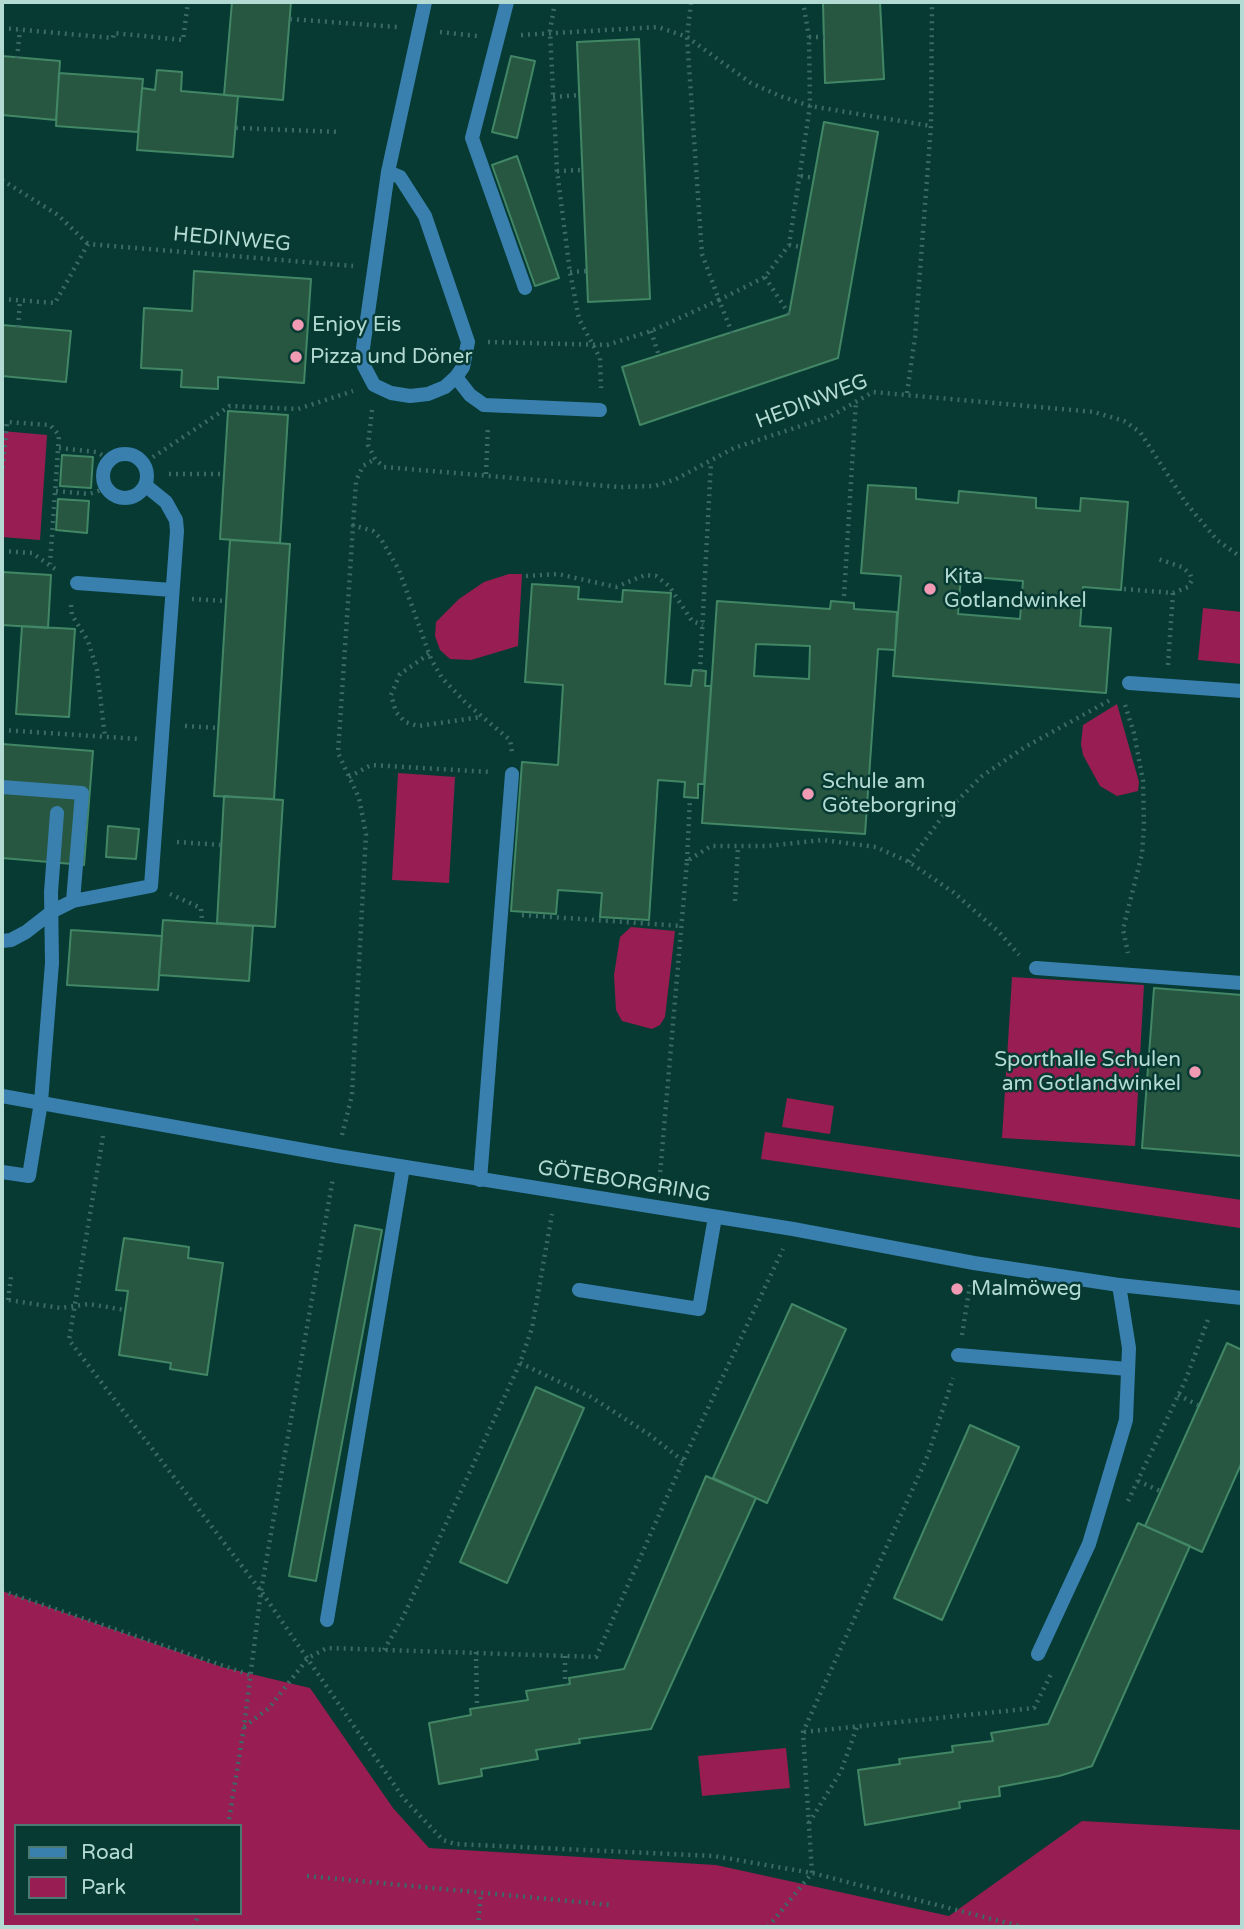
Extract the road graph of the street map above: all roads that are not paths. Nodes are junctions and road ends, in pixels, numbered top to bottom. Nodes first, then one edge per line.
1 (425, 2) edge
2 (507, 2) edge
3 (388, 172) junction
4 (525, 288) dead end
5 (456, 377) junction
6 (600, 410) road end
7 (147, 482) junction
8 (73, 588) road end
9 (171, 594) junction
10 (1124, 688) road end
11 (1242, 691) edge
12 (512, 774) road end
13 (2, 787) edge
14 (57, 813) dead end
15 (73, 901) junction
16 (53, 911) junction
17 (2, 941) edge
18 (1036, 968) road end
19 (1242, 983) edge
20 (2, 1096) edge
21 (41, 1102) junction
22 (403, 1167) junction
23 (2, 1172) edge
24 (480, 1180) junction
25 (715, 1217) junction
26 (1119, 1285) junction
27 (579, 1290) dead end
28 (1242, 1298) edge
29 (958, 1355) road end
30 (1128, 1369) junction
31 (327, 1620) dead end
32 (1038, 1654) dead end

1 - 3 street
2 - 4 street
3 - 5 street
3 - 5 street
5 - 6 street
7 - 7 street
7 - 9 street
8 - 9 street
9 - 15 street
10 - 11 street
12 - 24 street
13 - 15 street
14 - 16 street
15 - 16 street
16 - 17 street
16 - 21 street
18 - 19 street
20 - 21 street, GÖTEBORGRING
21 - 22 street, GÖTEBORGRING
21 - 23 street
22 - 24 street, GÖTEBORGRING
22 - 31 street
24 - 25 street, GÖTEBORGRING
25 - 26 street, GÖTEBORGRING
25 - 27 street
26 - 28 street, GÖTEBORGRING
26 - 30 street
29 - 30 street
30 - 32 street

